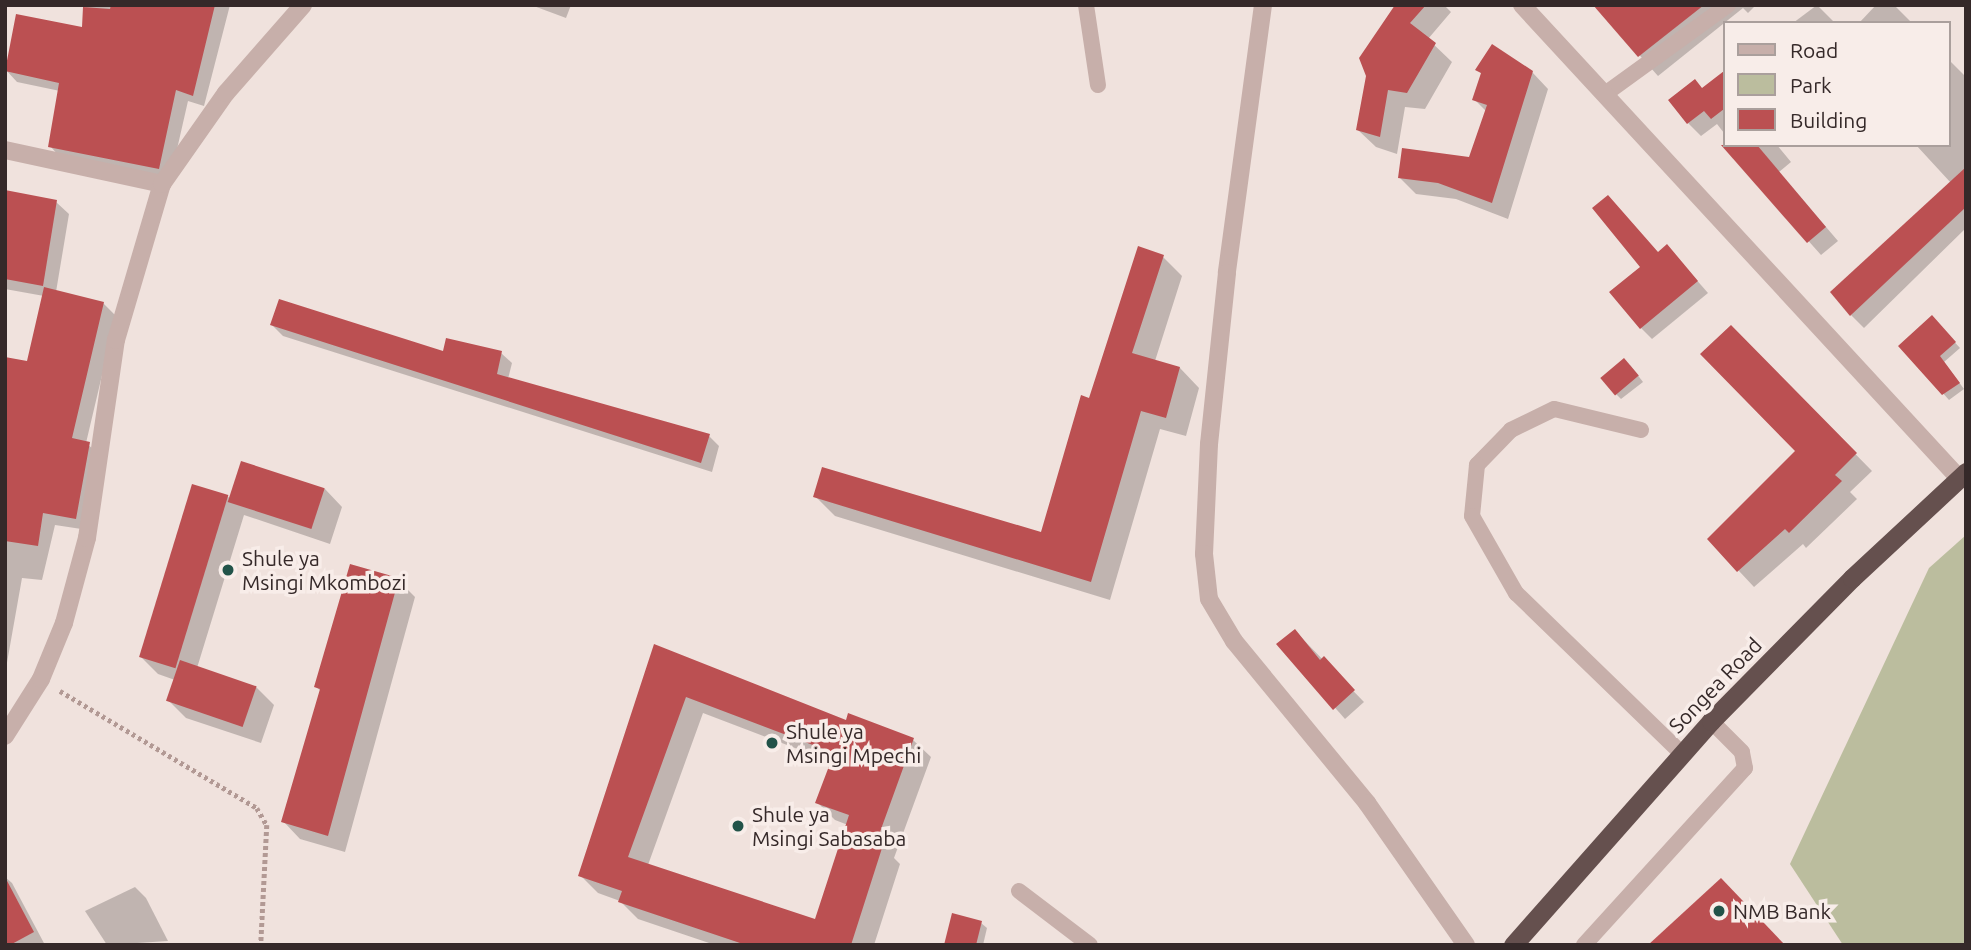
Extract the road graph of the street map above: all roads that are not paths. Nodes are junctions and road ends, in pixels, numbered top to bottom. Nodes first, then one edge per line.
1 (303, 5) edge
2 (1086, 5) edge
3 (1263, 5) edge
4 (1522, 5) edge
5 (1728, 5) edge
6 (1098, 85) dead end
7 (1605, 94) junction
8 (5, 150) edge
9 (162, 184) junction
10 (1640, 430) dead end
11 (1962, 475) edge
12 (1711, 721) junction
13 (5, 736) edge
14 (1681, 753) junction
15 (1019, 891) dead end
16 (1522, 942) edge
17 (1090, 945) edge
18 (1466, 945) edge
19 (1584, 945) edge

1 - 9 street
2 - 6 lane
3 - 18 street
4 - 7 street
5 - 7 lane
7 - 11 street
8 - 9 street
9 - 13 street
10 - 14 lane
11 - 12 highway, Songea Road
12 - 14 highway, Songea Road
12 - 19 lane
14 - 16 highway, Songea Road
15 - 17 lane

